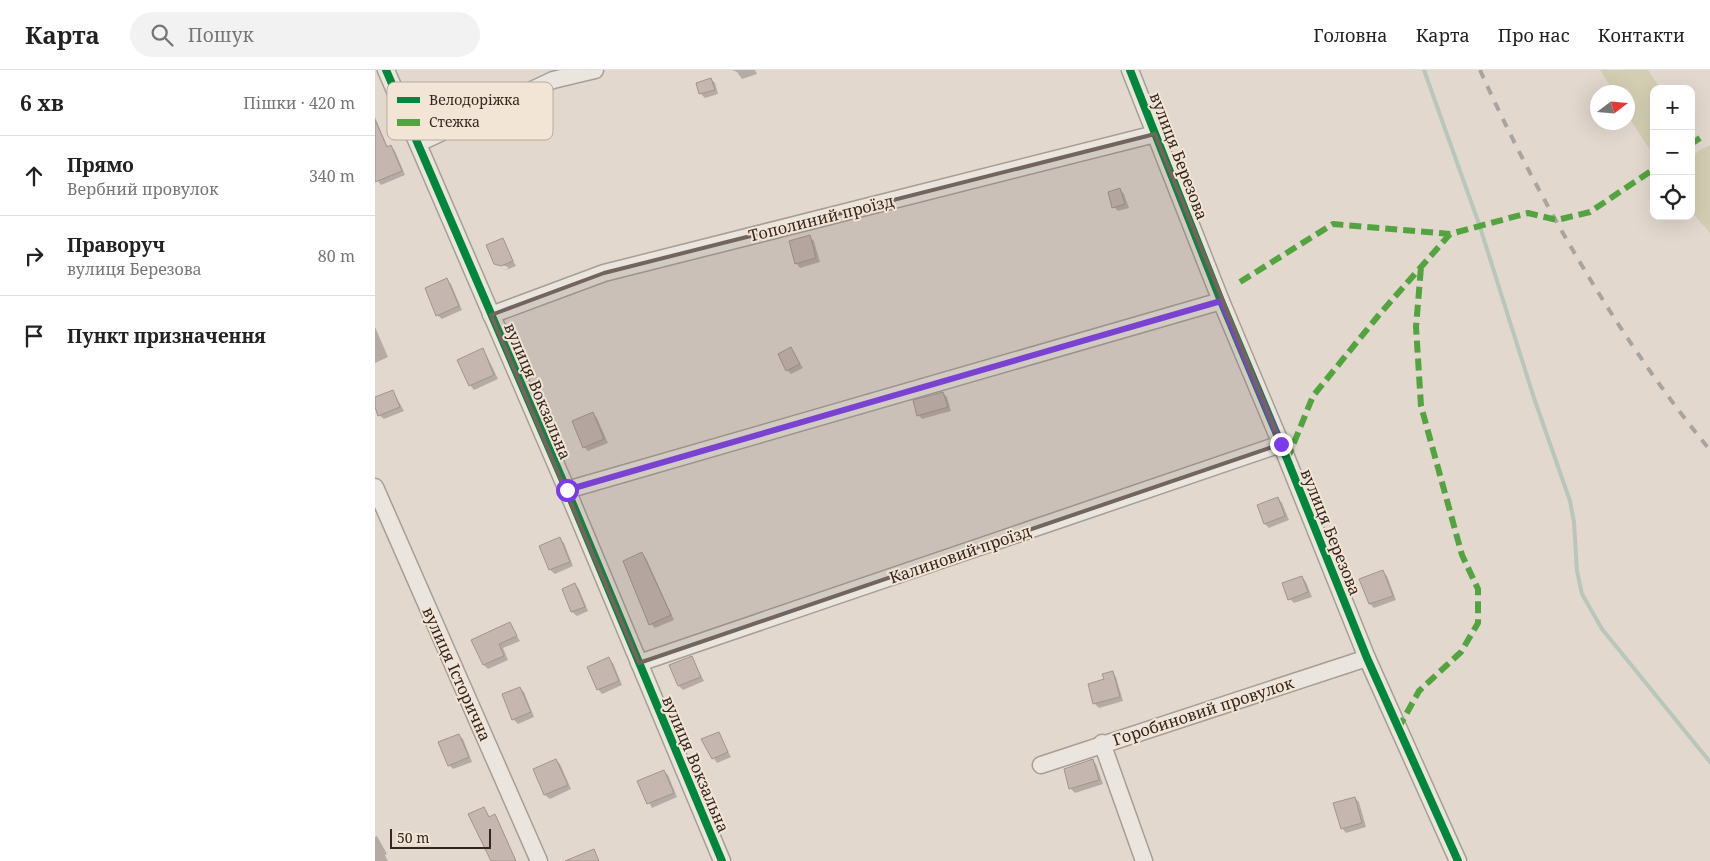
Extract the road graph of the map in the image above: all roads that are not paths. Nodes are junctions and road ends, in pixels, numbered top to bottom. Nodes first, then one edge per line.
1 (387, 70) edge
2 (595, 70) edge
3 (1130, 70) edge
4 (392, 82) edge
5 (549, 82) edge
6 (1155, 134) junction
7 (418, 140) edge
8 (425, 140) edge
9 (419, 143) junction
10 (1221, 301) junction
11 (491, 315) junction
12 (1281, 444) junction
13 (375, 487) edge
14 (567, 490) junction
15 (1367, 658) junction
16 (639, 663) junction
17 (1102, 744) junction
18 (1041, 765) dead end
19 (539, 861) edge
20 (721, 861) edge
21 (1144, 861) edge
22 (1458, 861) edge

1 - 4 street, вулиця Вокзальна
2 - 5 street
3 - 6 street, вулиця Березова
6 - 10 street, вулиця Березова
6 - 11 street, Тополиний проїзд
7 - 9 street, вулиця Вокзальна
8 - 9 street
9 - 11 street, вулиця Вокзальна
10 - 12 street, вулиця Березова
10 - 14 street
11 - 14 street, вулиця Вокзальна
12 - 15 street, вулиця Березова
12 - 16 street, Калиновий проїзд
13 - 19 street, вулиця Історична
14 - 16 street, вулиця Вокзальна
15 - 17 street, Горобиновий провулок
15 - 22 street, вулиця Березова
16 - 20 street, вулиця Вокзальна
17 - 18 street, Горобиновий провулок
17 - 21 street

